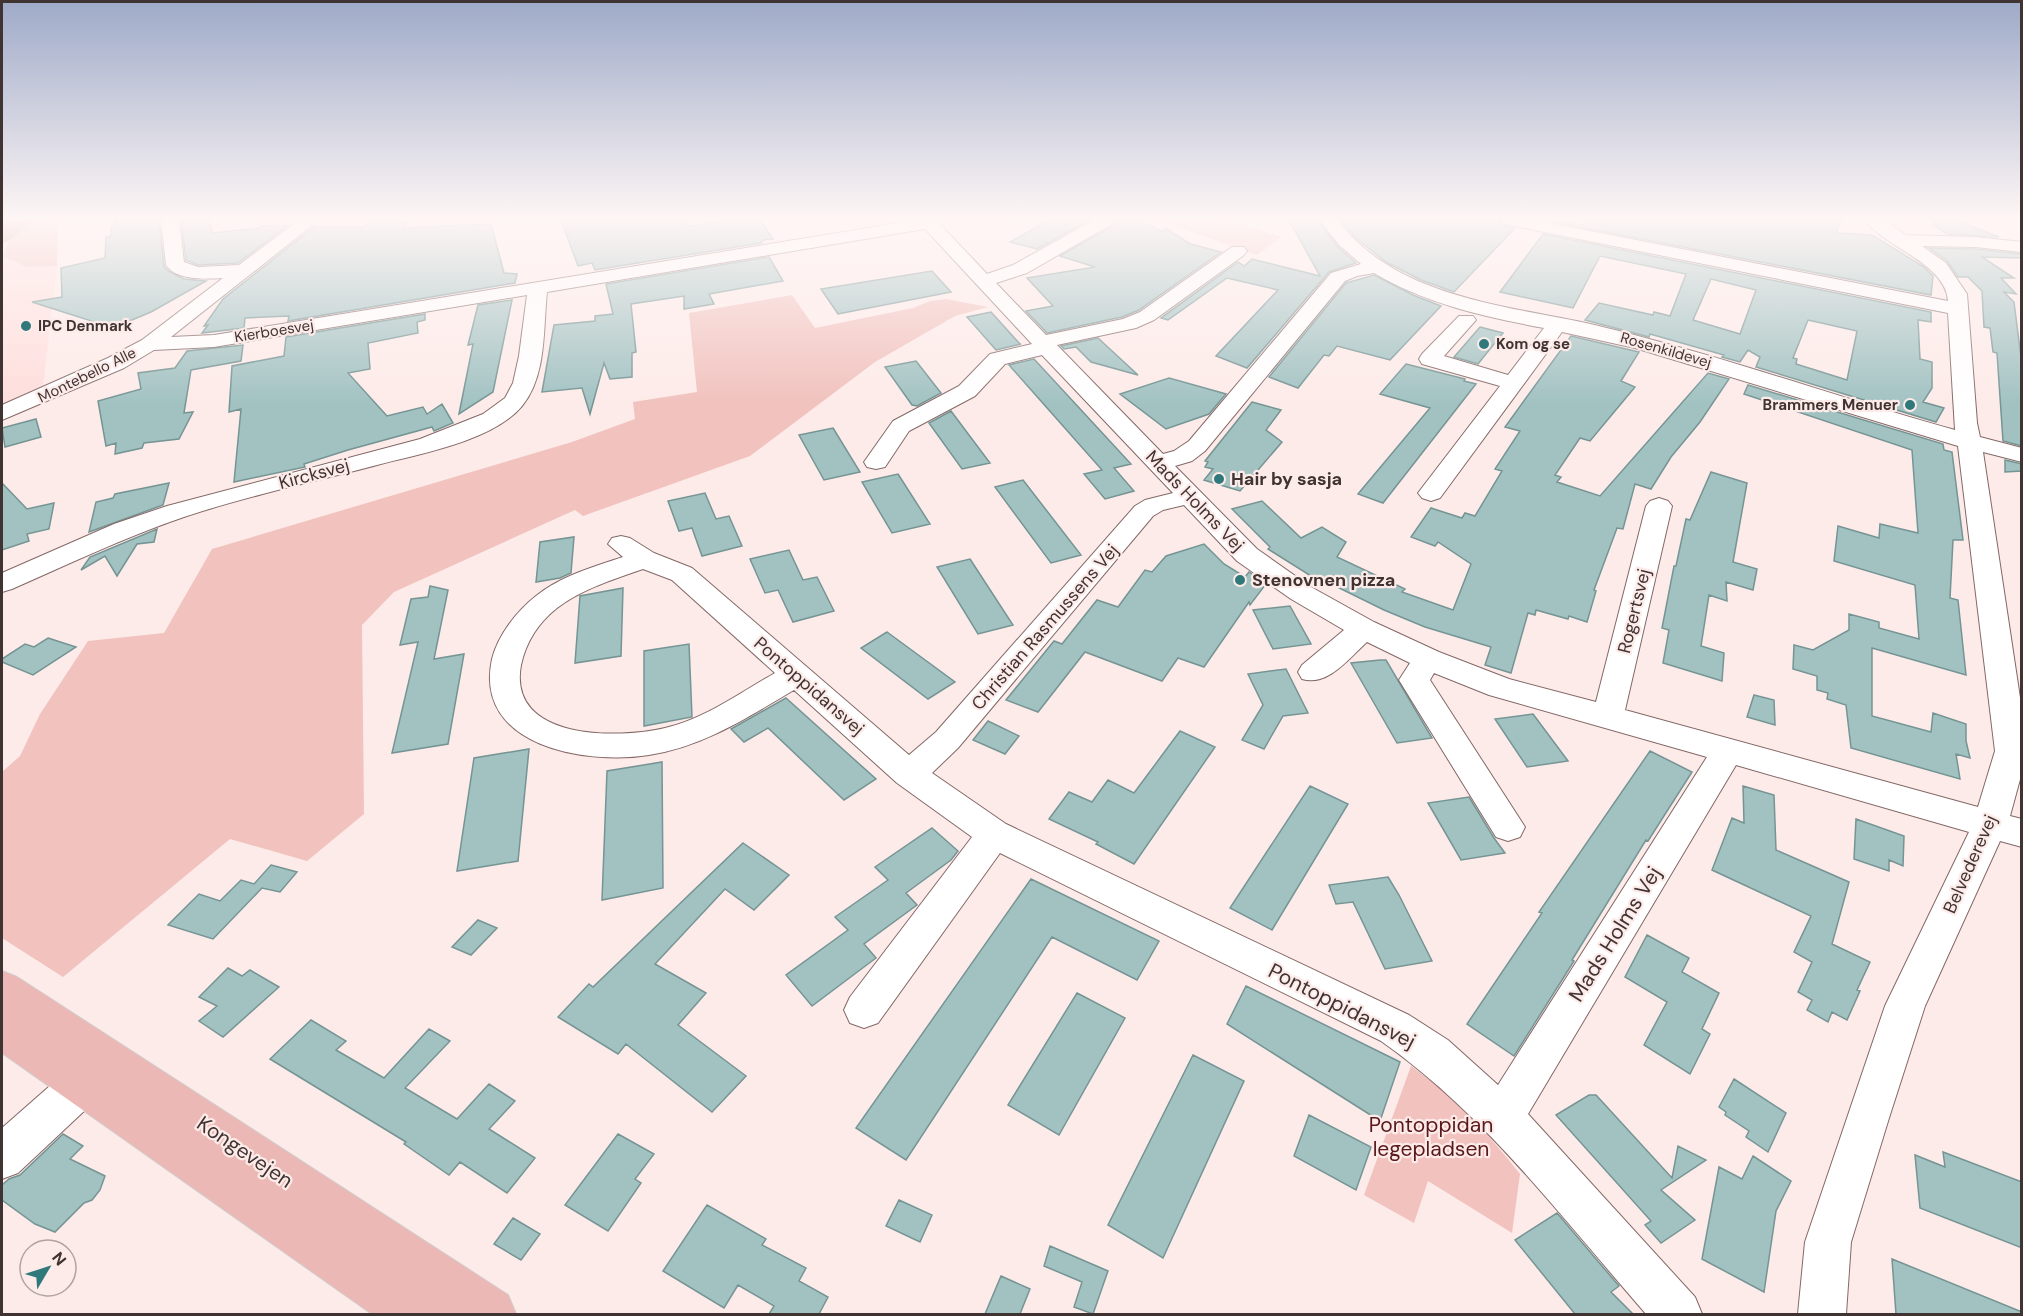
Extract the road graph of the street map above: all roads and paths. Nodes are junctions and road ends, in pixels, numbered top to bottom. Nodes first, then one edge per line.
1 (229, 281) edge
2 (571, 281) edge
3 (984, 281) edge
4 (1195, 281) edge
5 (1334, 281) edge
6 (1404, 281) edge
7 (1820, 281) edge
8 (1949, 281) edge
9 (538, 287) junction
10 (1959, 309) junction
11 (1466, 320) dead end
12 (1558, 323) junction
13 (149, 344) junction
14 (1045, 345) junction
15 (1514, 383) junction
16 (2, 413) edge
17 (1970, 443) junction
18 (2022, 455) edge
19 (876, 462) dead end
20 (1158, 463) junction
21 (1431, 493) dead end
22 (1189, 496) junction
23 (1659, 506) dead end
24 (2, 583) edge
25 (1364, 628) junction
26 (1428, 659) junction
27 (1313, 672) dead end
28 (796, 674) junction
29 (1608, 717) junction
30 (1728, 750) junction
31 (909, 774) junction
32 (1508, 827) dead end
33 (2006, 828) edge
34 (994, 834) junction
35 (2, 991) edge
36 (864, 1010) dead end
37 (2, 1028) edge
38 (99, 1075) junction
39 (1501, 1116) junction
40 (2, 1157) edge
41 (417, 1314) edge
42 (489, 1314) edge
43 (1678, 1314) edge
44 (1822, 1314) edge

1 - 13 street, Montebello Alle
2 - 9 street, Kierboesvej
3 - 14 street, Mads Holms Vej
4 - 14 street
5 - 20 street
6 - 12 street, Rosenkildevej
7 - 10 street
8 - 10 street, Belvederevej
9 - 13 street, Kierboesvej
9 - 24 street, Kircksvej
10 - 17 street, Belvederevej
11 - 15 street
12 - 15 street
12 - 17 street, Rosenkildevej
13 - 16 street, Montebello Alle
14 - 19 street
14 - 20 street, Mads Holms Vej
15 - 21 street
17 - 18 street, Rosenkildevej
17 - 33 street, Belvederevej
20 - 22 street, Mads Holms Vej
22 - 25 street, Mads Holms Vej
22 - 31 street, Christian Rasmussens Vej
23 - 29 street, Rogertsvej
25 - 26 street, Mads Holms Vej
25 - 27 street
26 - 29 street, Mads Holms Vej
26 - 32 street
28 - 28 street, Pontoppidansvej
28 - 31 street, Pontoppidansvej
29 - 30 street, Mads Holms Vej
30 - 33 street, Mads Holms Vej
30 - 39 street, Mads Holms Vej
31 - 34 street, Pontoppidansvej
33 - 44 street, Belvederevej
34 - 36 street
34 - 39 street, Pontoppidansvej
35 - 38 main road, Kongevejen
37 - 38 main road, Kongevejen
38 - 40 street
38 - 41 main road, Kongevejen
38 - 42 main road, Kongevejen
39 - 43 street, Pontoppidansvej

